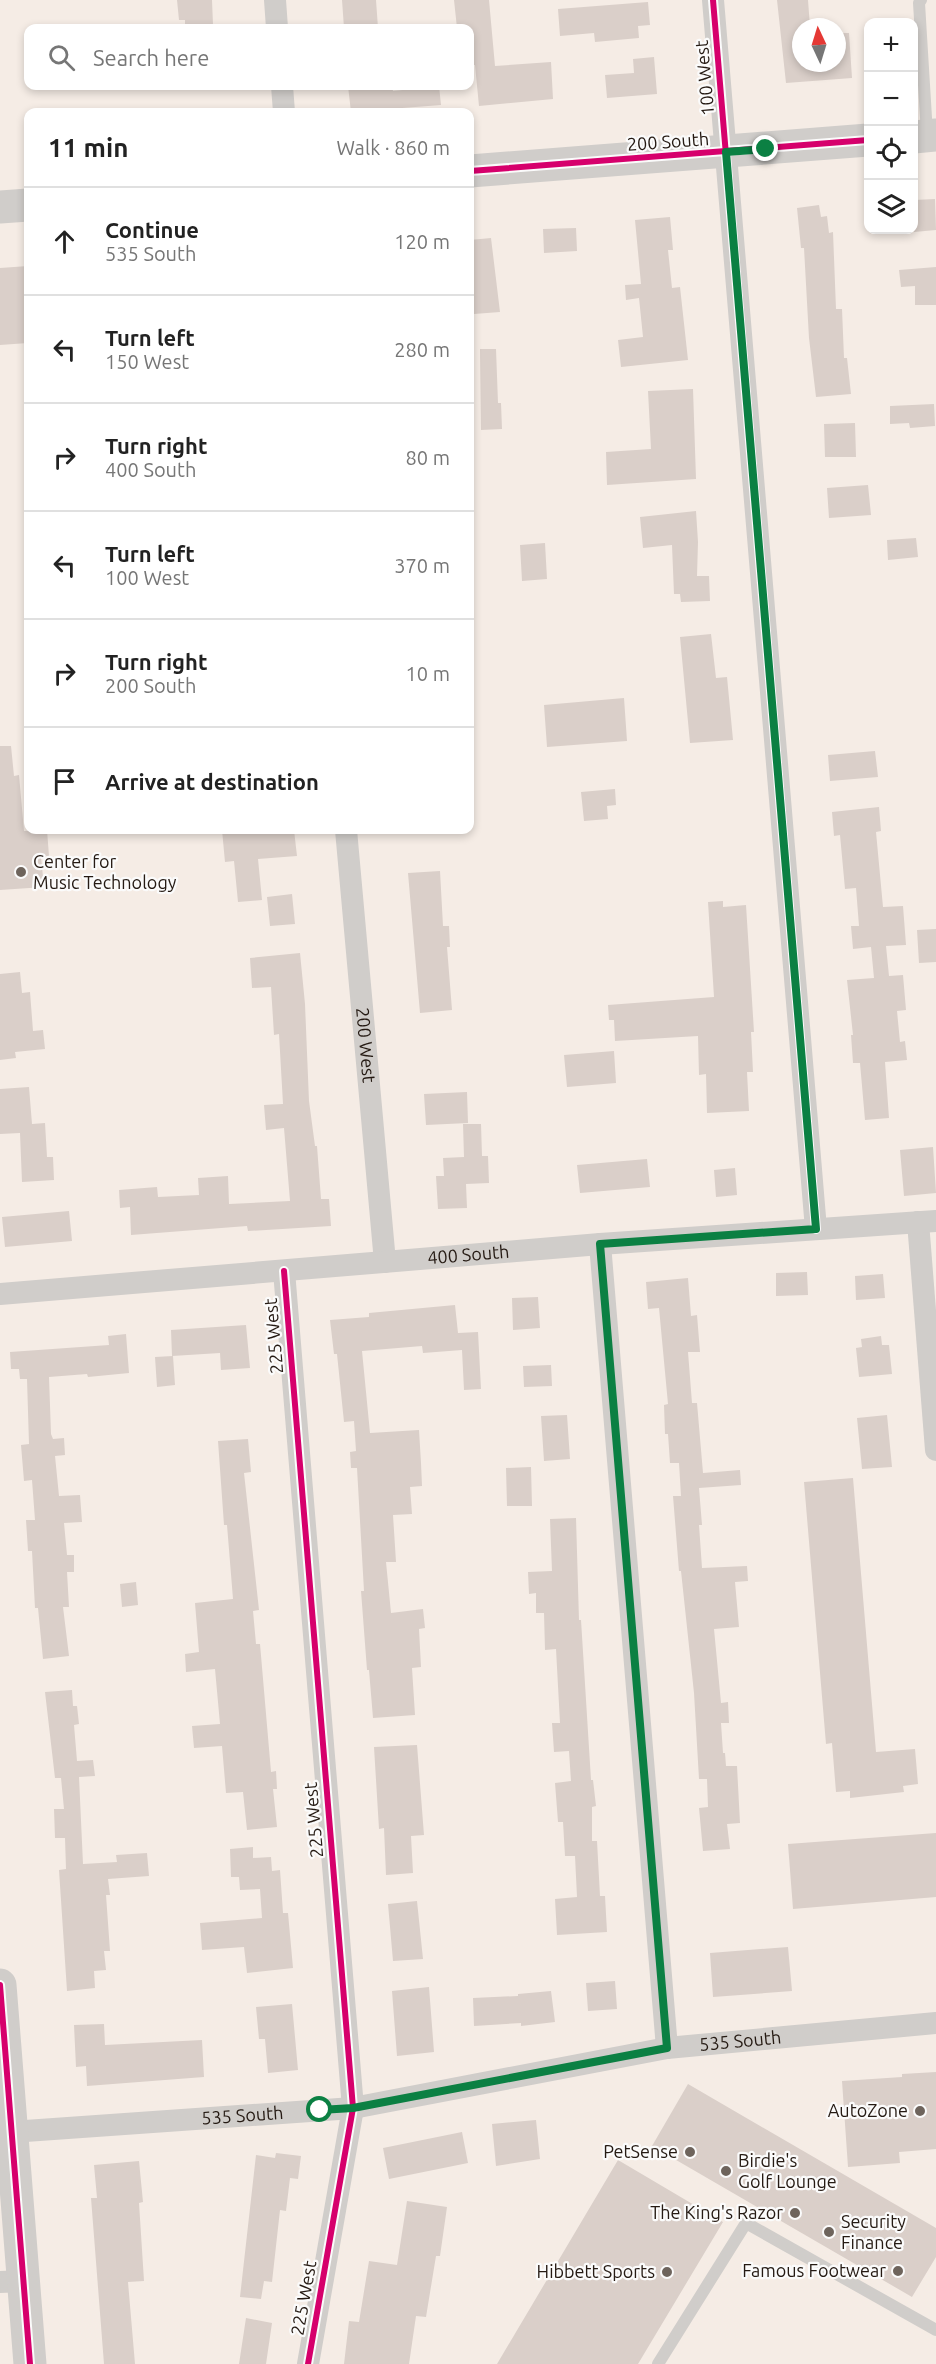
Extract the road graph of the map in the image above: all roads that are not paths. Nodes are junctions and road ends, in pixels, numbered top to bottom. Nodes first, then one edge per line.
1 (275, 0) edge
2 (713, 0) edge
3 (921, 0) edge
4 (278, 24) edge
5 (282, 90) edge
6 (284, 108) edge
7 (926, 136) edge
8 (864, 141) edge
9 (726, 152) junction
10 (474, 171) edge
11 (24, 205) edge
12 (0, 207) edge
13 (346, 834) edge
14 (927, 1221) edge
15 (816, 1229) junction
16 (600, 1244) junction
17 (385, 1262) junction
18 (284, 1271) junction
19 (0, 1294) edge
20 (936, 1449) edge
21 (0, 1985) edge
22 (936, 2024) edge
23 (2, 2041) edge
24 (667, 2048) junction
25 (353, 2108) junction
26 (11, 2132) junction
27 (12, 2282) edge
28 (936, 2330) edge
29 (30, 2364) edge
30 (308, 2364) edge
31 (658, 2364) edge

1 - 4 street
2 - 9 street, 100 West
3 - 7 lane
5 - 6 street
8 - 9 street, 200 South
9 - 10 street, 200 South
9 - 15 street, 100 West
11 - 12 street
13 - 17 street, 200 West
14 - 15 street, 400 South
14 - 20 street
15 - 16 street, 400 South
16 - 17 street, 400 South
16 - 24 street
17 - 18 street, 400 South
18 - 19 street, 400 South
18 - 25 street, 225 West
21 - 23 street
22 - 24 street, 535 South
23 - 26 street
24 - 25 street, 535 South
25 - 26 street, 535 South
25 - 30 street, 225 West
26 - 27 street
27 - 29 street
28 - 31 lane

